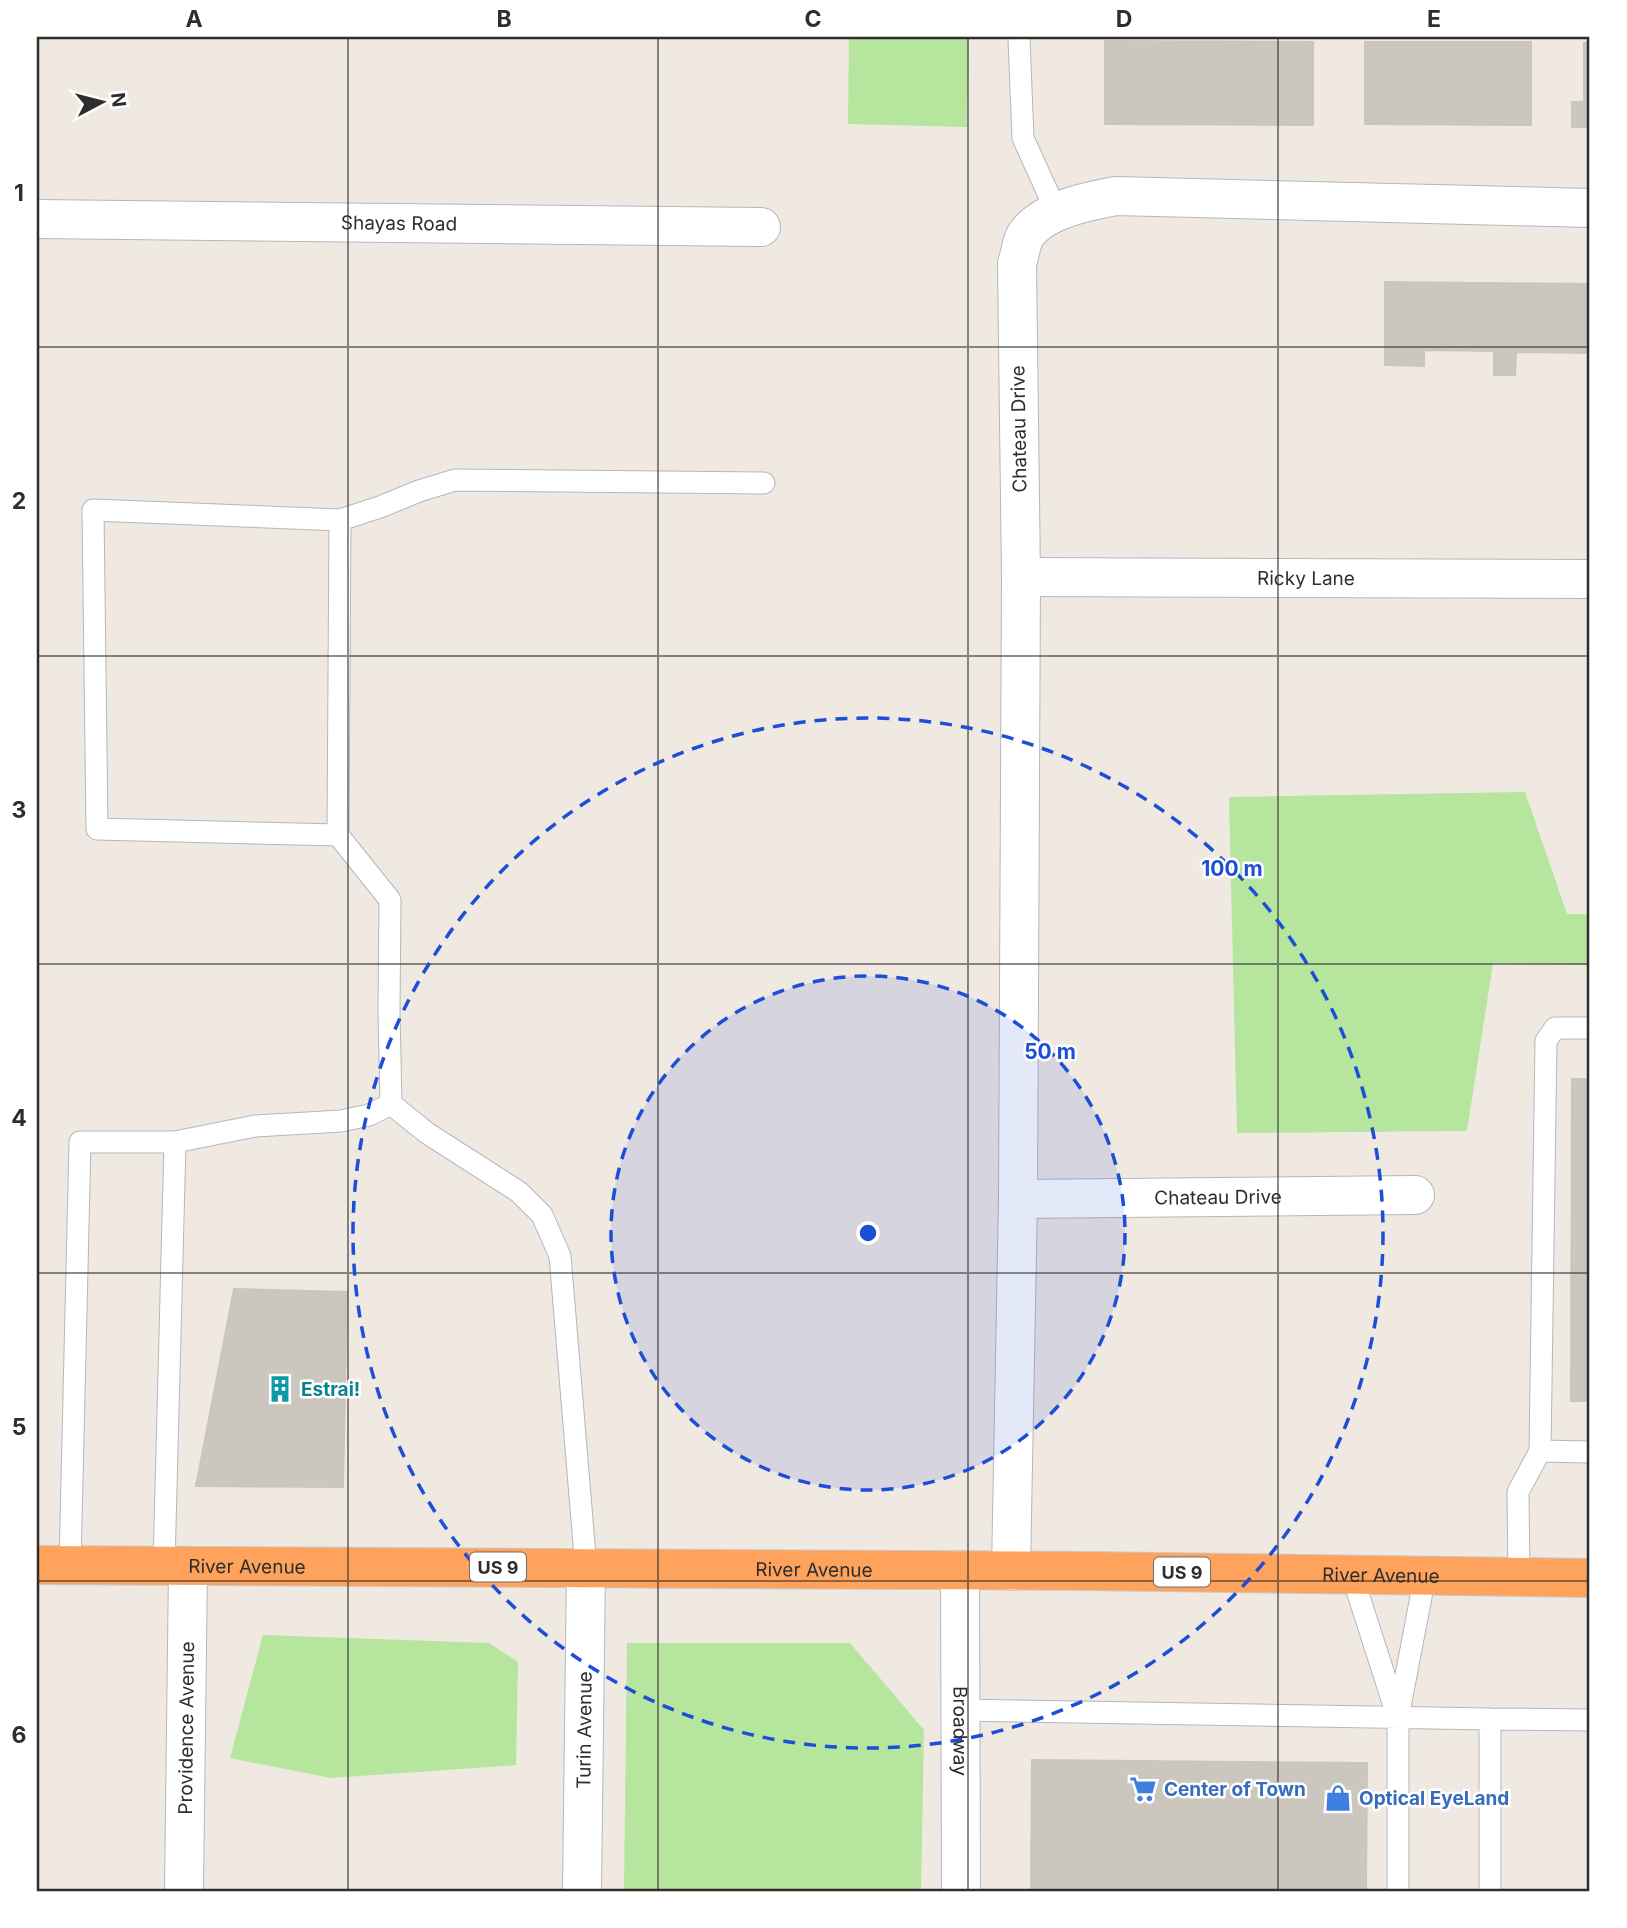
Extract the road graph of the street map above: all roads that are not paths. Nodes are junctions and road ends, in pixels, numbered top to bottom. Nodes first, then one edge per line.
1 (1019, 39) dead end
2 (1590, 208) edge
3 (1057, 213) junction
4 (37, 219) edge
5 (761, 227) dead end
6 (764, 483) dead end
7 (341, 520) junction
8 (1021, 577) junction
9 (1590, 579) edge
10 (338, 835) junction
11 (1590, 1028) edge
12 (391, 1104) junction
13 (175, 1142) junction
14 (1415, 1195) dead end
15 (1018, 1199) junction
16 (1540, 1451) junction
17 (1590, 1452) edge
18 (53, 1565) edge
19 (176, 1565) junction
20 (586, 1568) junction
21 (960, 1570) junction
22 (1011, 1571) junction
23 (1352, 1575) junction
24 (1425, 1576) junction
25 (1518, 1577) junction
26 (1590, 1578) edge
27 (961, 1710) junction
28 (1398, 1717) junction
29 (1490, 1719) junction
30 (1590, 1720) edge
31 (184, 1891) edge
32 (582, 1891) edge
33 (961, 1891) edge
34 (1398, 1891) edge
35 (1490, 1891) edge

1 - 3 lane
2 - 3 street, Chateau Drive
3 - 8 street, Chateau Drive
4 - 5 street, Shayas Road
6 - 7 lane
7 - 10 lane
7 - 10 lane
8 - 9 street, Ricky Lane
8 - 15 street, Chateau Drive
10 - 12 lane
11 - 16 lane
12 - 13 lane
12 - 20 lane
13 - 18 lane
13 - 19 lane
14 - 15 street, Chateau Drive
15 - 22 street, Chateau Drive
16 - 17 lane
16 - 25 lane
18 - 19 highway, River Avenue / US 9
19 - 20 highway, River Avenue / US 9
19 - 31 street, Providence Avenue
20 - 21 highway, River Avenue / US 9
20 - 32 street, Turin Avenue
21 - 22 highway, River Avenue / US 9
21 - 27 street, Broadway
22 - 23 highway, River Avenue / US 9
23 - 24 highway, River Avenue / US 9
23 - 28 lane
24 - 25 highway, River Avenue / US 9
24 - 28 lane
25 - 26 highway, River Avenue / US 9
27 - 28 lane
27 - 33 street, Broadway
28 - 29 lane
28 - 34 lane
29 - 30 lane
29 - 35 lane

